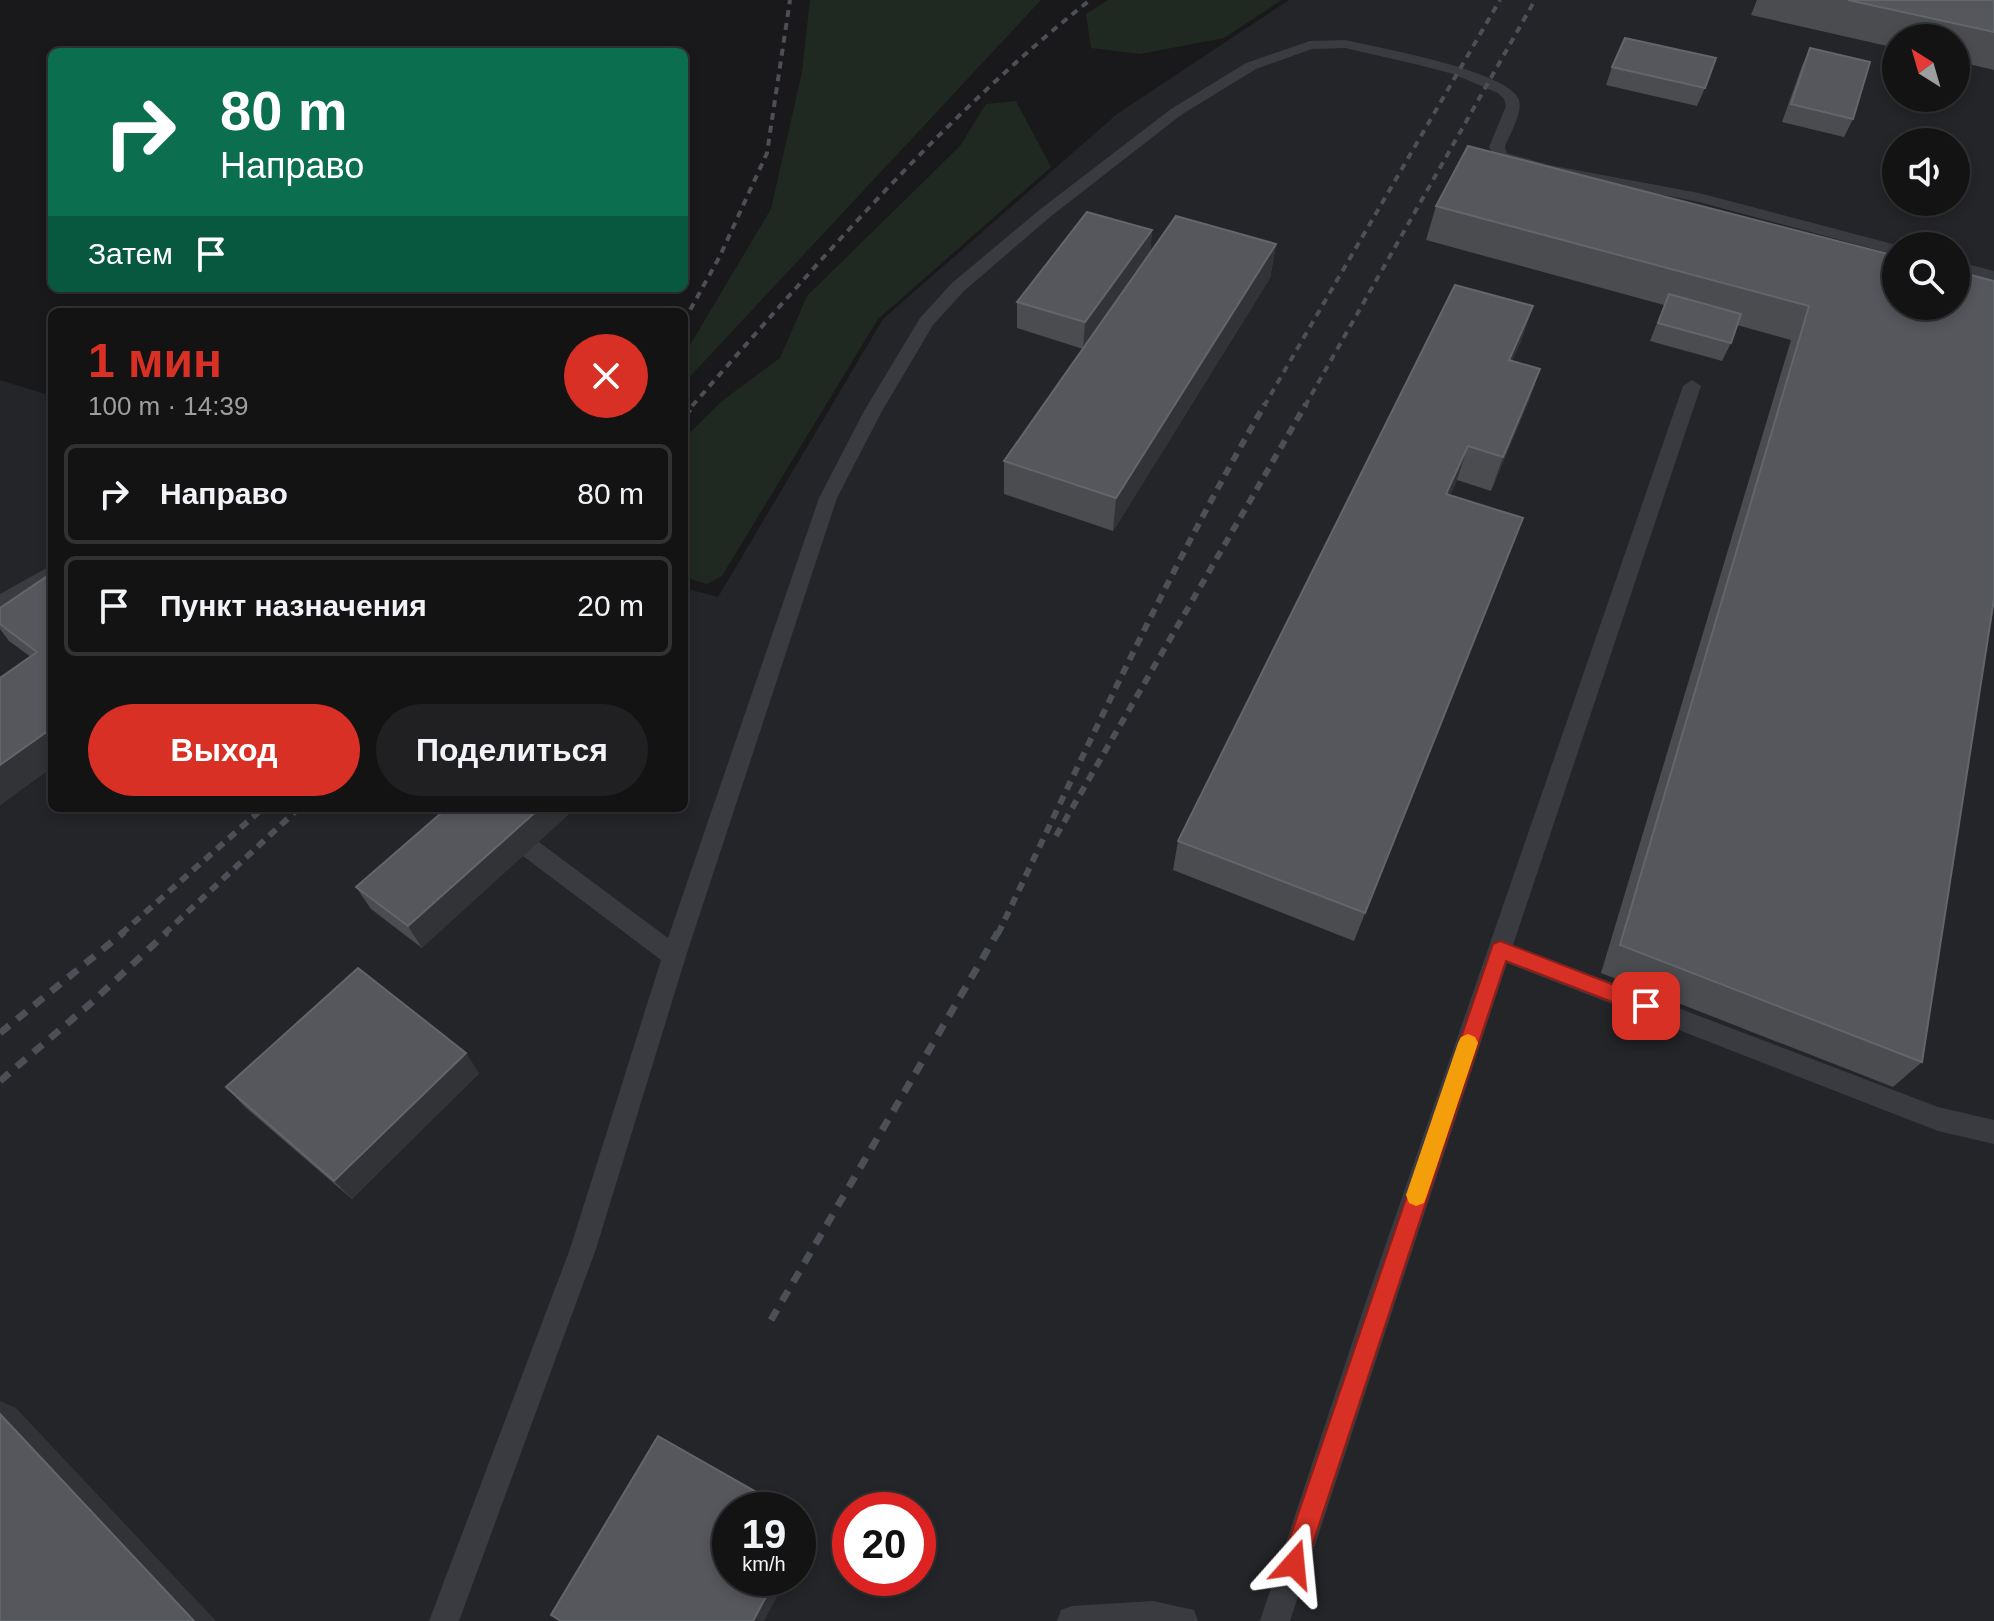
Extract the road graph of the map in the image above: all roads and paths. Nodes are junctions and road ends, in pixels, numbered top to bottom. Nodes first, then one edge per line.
1 (1882, 246) edge
2 (1970, 270) edge
3 (1994, 276) edge
4 (1692, 386) dead end
5 (48, 574) edge
6 (0, 603) edge
7 (531, 849) edge
8 (1500, 950) junction
9 (674, 956) junction
10 (1994, 1132) edge
11 (444, 1621) edge
12 (1072, 1621) edge
13 (1183, 1621) edge
14 (1275, 1621) edge

1 - 9 lane
2 - 3 lane
4 - 8 lane
5 - 6 lane
7 - 9 lane
8 - 10 lane
8 - 14 lane
9 - 11 lane
12 - 13 lane

